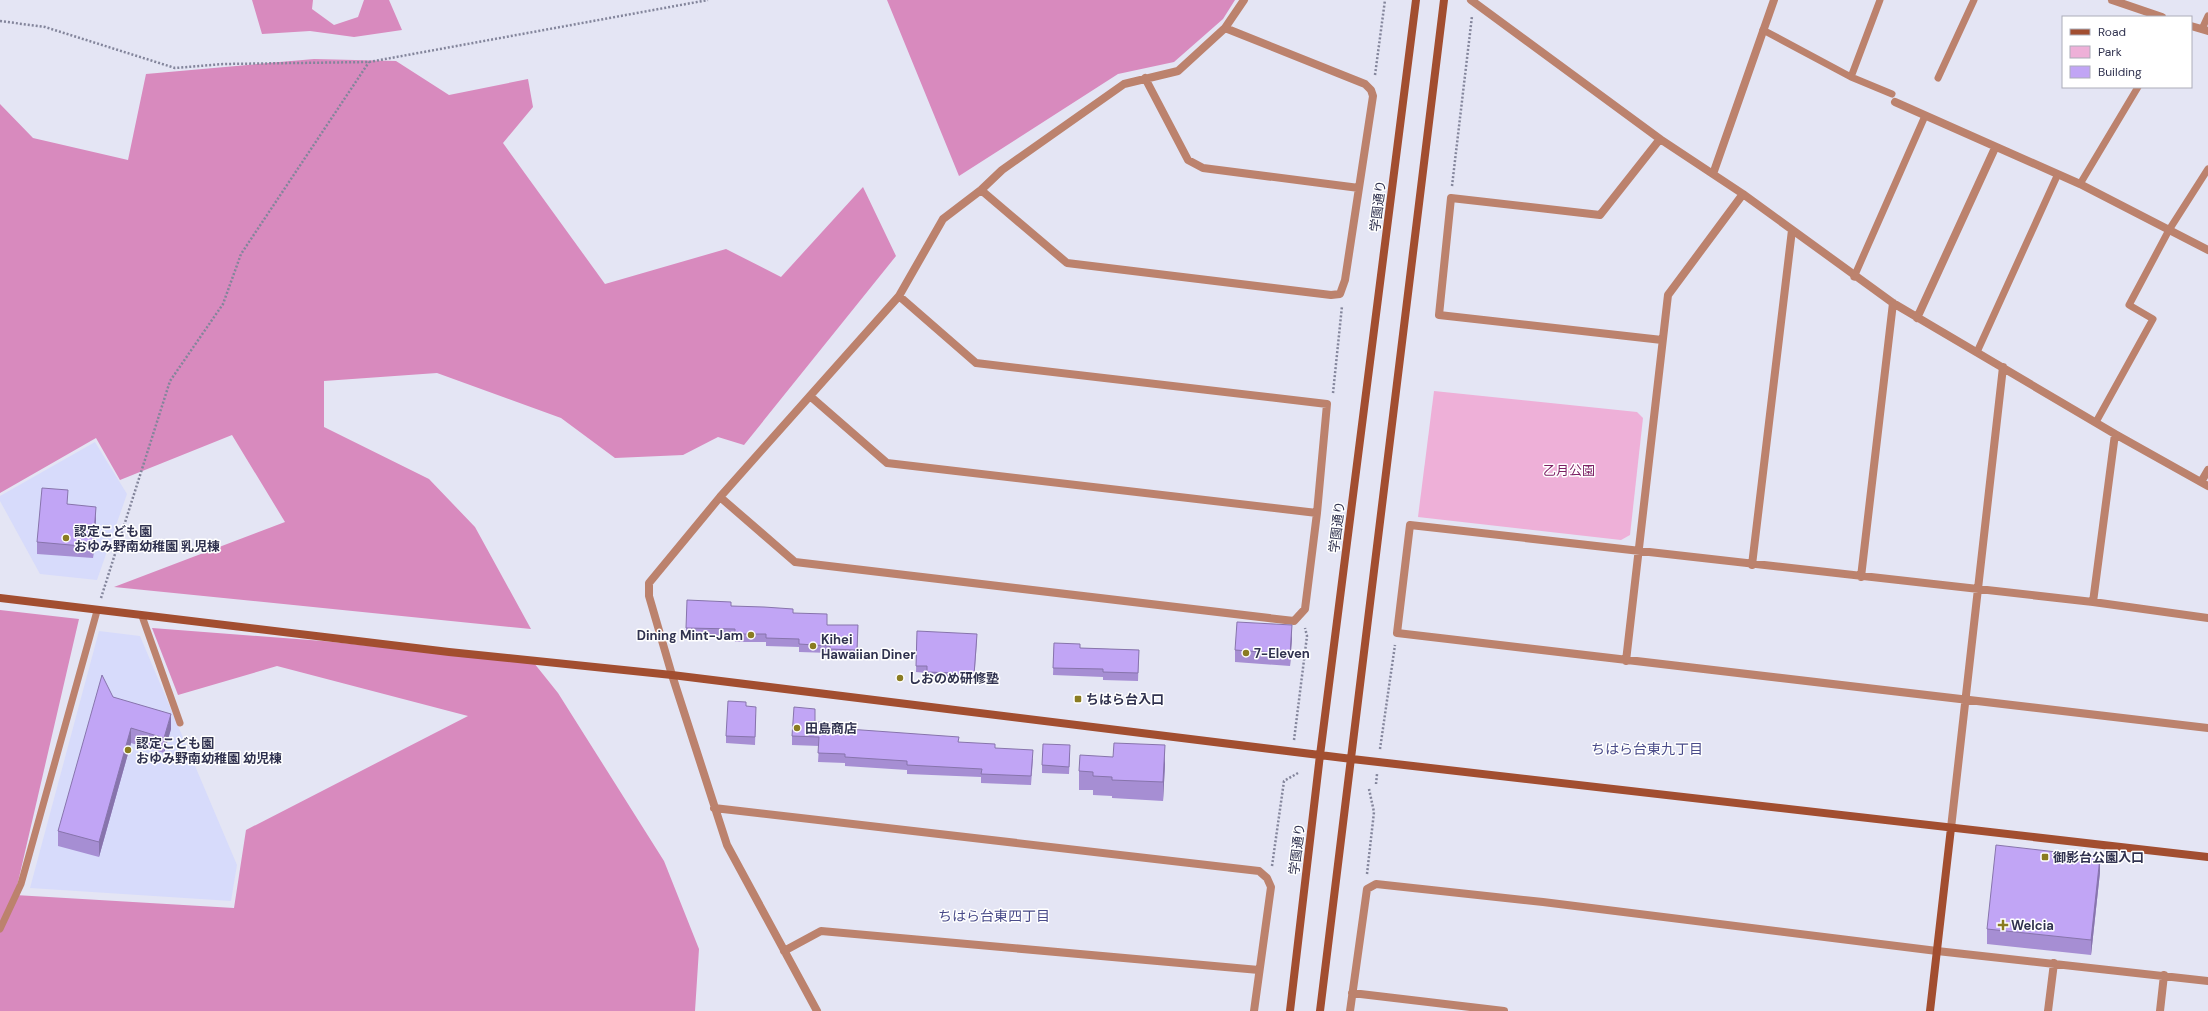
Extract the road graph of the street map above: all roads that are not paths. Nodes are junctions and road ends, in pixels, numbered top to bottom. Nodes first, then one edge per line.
1 (1244, 0) edge
2 (1416, 0) edge
3 (1444, 0) edge
4 (1774, 0) edge
5 (1880, 0) edge
6 (1974, 0) edge
7 (2112, 0) edge
8 (1472, 1) edge
9 (2159, 16) edge
10 (2208, 16) edge
11 (2192, 26) edge
12 (1225, 28) junction
13 (1763, 30) junction
14 (2205, 30) edge
15 (1851, 77) junction
16 (1145, 78) junction
17 (1938, 78) dead end
18 (2137, 88) edge
19 (1892, 94) dead end
20 (1895, 102) dead end
21 (1925, 116) junction
22 (1660, 139) junction
23 (1996, 148) junction
24 (2208, 169) edge
25 (1714, 174) junction
26 (2058, 176) junction
27 (2080, 184) junction
28 (1359, 188) junction
29 (981, 190) junction
30 (1743, 194) junction
31 (1792, 230) junction
32 (2169, 230) junction
33 (2208, 250) edge
34 (1854, 277) junction
35 (899, 296) junction
36 (1893, 303) junction
37 (1917, 318) junction
38 (1662, 340) junction
39 (1977, 352) junction
40 (2003, 368) junction
41 (810, 396) junction
42 (2096, 422) junction
43 (2116, 434) junction
44 (2208, 470) edge
45 (2204, 484) edge
46 (720, 497) junction
47 (1317, 513) junction
48 (1638, 550) junction
49 (1752, 564) junction
50 (1861, 577) junction
51 (1978, 590) junction
52 (0, 598) edge
53 (2093, 602) junction
54 (97, 611) junction
55 (142, 616) junction
56 (2208, 618) edge
57 (1626, 661) junction
58 (672, 675) junction
59 (1966, 699) junction
60 (180, 723) dead end
61 (2208, 728) edge
62 (1320, 755) junction
63 (1352, 759) junction
64 (714, 808) junction
65 (1951, 828) junction
66 (2208, 856) edge
67 (0, 929) edge
68 (784, 951) junction
69 (1937, 951) junction
70 (2054, 964) junction
71 (1259, 970) junction
72 (2164, 975) junction
73 (2208, 981) edge
74 (1352, 993) junction
75 (817, 1011) edge
76 (1254, 1011) edge
77 (1290, 1011) edge
78 (1320, 1011) edge
79 (1350, 1011) edge
80 (1504, 1011) edge
81 (1930, 1011) edge
82 (2048, 1011) edge
83 (2160, 1011) edge

1 - 12 street
2 - 62 street, 学園通り
3 - 63 street
4 - 13 street
5 - 15 lane
6 - 17 lane
7 - 9 street
8 - 22 street
10 - 14 lane
11 - 14 street
12 - 16 street
12 - 28 street
13 - 15 lane
13 - 25 street
15 - 19 lane
16 - 28 street
16 - 29 street
18 - 27 lane
20 - 21 street
21 - 23 street
21 - 34 lane
22 - 25 street
22 - 38 street
23 - 26 street
23 - 37 street
24 - 32 lane
25 - 30 street
26 - 27 street
26 - 39 lane
27 - 32 street
28 - 29 street
29 - 35 street
30 - 31 street
30 - 38 street
31 - 34 street
31 - 49 street
32 - 33 street
32 - 42 lane
34 - 36 street
35 - 41 street
35 - 47 street
36 - 37 street
36 - 50 street
37 - 39 street
38 - 48 street
39 - 40 street
40 - 42 street
40 - 51 street
41 - 46 street
41 - 47 street
42 - 43 street
43 - 45 street
43 - 53 street
44 - 45 street
46 - 47 street
46 - 58 street
48 - 49 street
48 - 57 street
48 - 57 street
49 - 50 street
50 - 51 street
51 - 53 street
51 - 59 street
52 - 54 street
53 - 56 street
54 - 55 street
54 - 67 lane
55 - 58 street
55 - 60 lane
57 - 59 street
58 - 62 street
58 - 64 street
59 - 61 street
59 - 65 street
62 - 63 street
62 - 77 street, 学園通り
63 - 65 street
63 - 78 street
64 - 68 street
64 - 71 street
65 - 66 street
65 - 69 street
68 - 71 street
68 - 75 street
69 - 70 street
69 - 74 street
69 - 81 street
70 - 72 street
70 - 82 street
71 - 76 street
72 - 73 street
72 - 83 street
74 - 79 street
74 - 80 street

